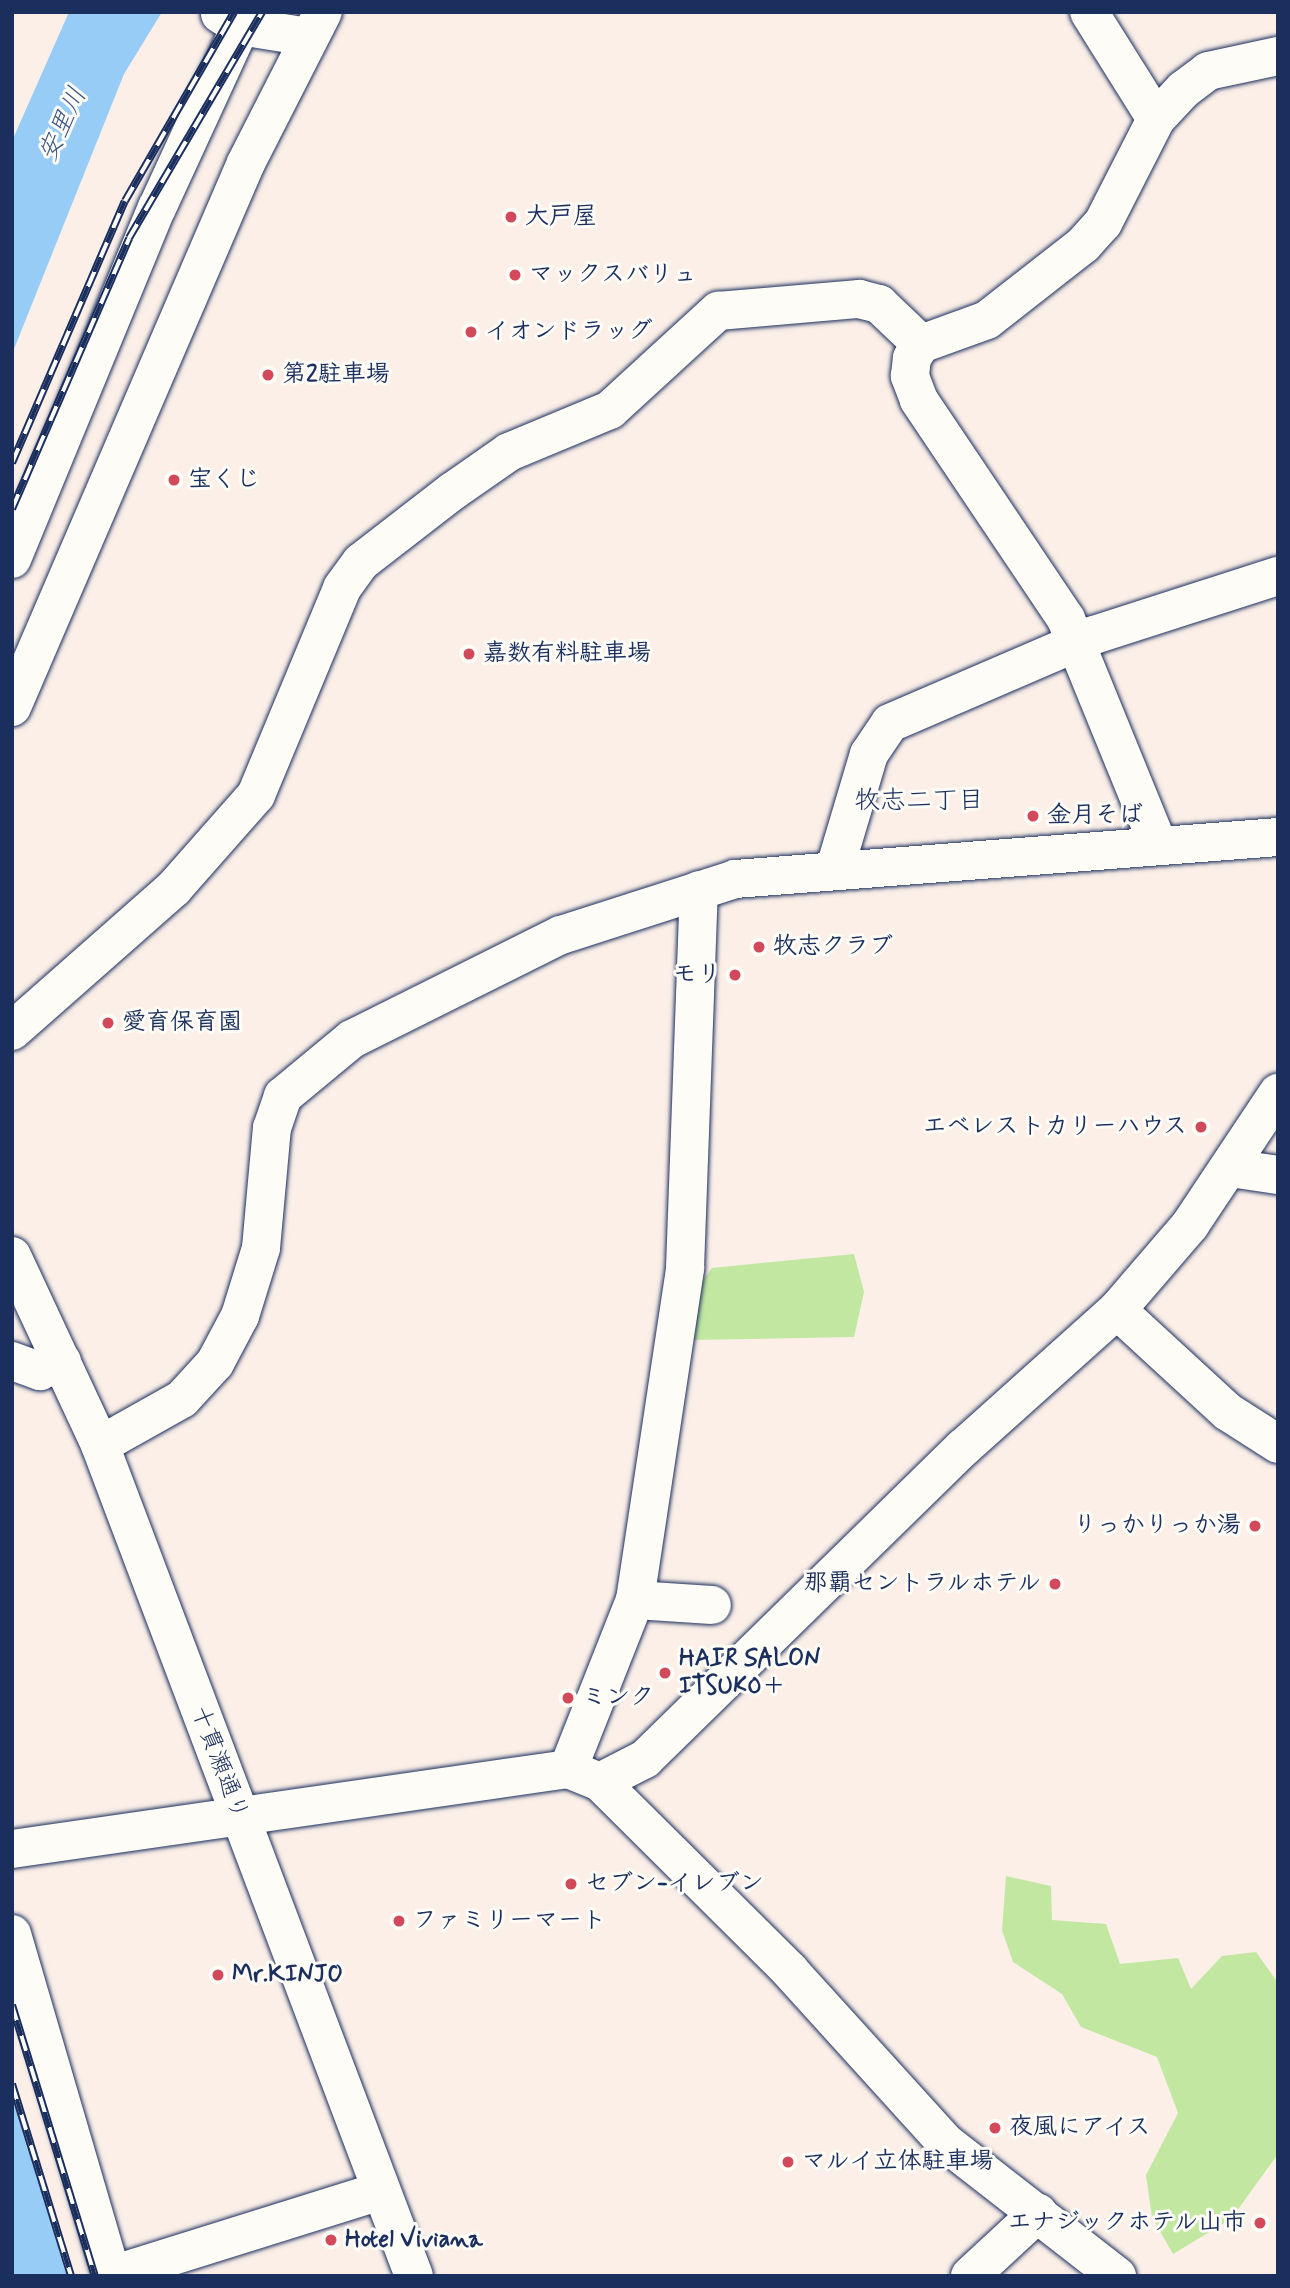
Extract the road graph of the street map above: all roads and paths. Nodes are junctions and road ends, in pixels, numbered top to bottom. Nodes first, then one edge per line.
1 (1089, 12) edge
2 (235, 17) edge
3 (308, 20) edge
4 (1278, 56) edge
5 (1156, 119) junction
6 (921, 344) junction
7 (12, 559) edge
8 (1278, 576) edge
9 (1075, 645) junction
10 (12, 707) edge
11 (1278, 837) edge
12 (1157, 842) junction
13 (835, 868) junction
14 (699, 890) junction
15 (12, 1031) edge
16 (1278, 1093) edge
17 (1231, 1168) junction
18 (1278, 1175) edge
19 (12, 1256) edge
20 (1117, 1310) junction
21 (12, 1361) edge
22 (62, 1361) junction
23 (1278, 1444) edge
24 (100, 1445) junction
25 (635, 1600) junction
26 (712, 1605) dead end
27 (584, 1776) junction
28 (239, 1818) junction
29 (12, 1849) edge
30 (12, 1934) edge
31 (380, 2191) junction
32 (1038, 2213) junction
33 (112, 2275) edge
34 (414, 2276) edge
35 (971, 2276) edge
36 (1117, 2276) edge

1 - 5 street
2 - 3 street
2 - 7 street
3 - 10 street
4 - 5 street
5 - 6 street
6 - 9 street
6 - 15 street
8 - 9 street
9 - 12 street
9 - 13 street
11 - 12 street
12 - 13 street
13 - 14 street
14 - 24 street
14 - 25 street
16 - 17 street
17 - 18 street
17 - 20 street
19 - 22 street, 十貫瀬通り
20 - 23 street
20 - 27 street
21 - 22 street
22 - 24 street, 十貫瀬通り
24 - 28 street, 十貫瀬通り
25 - 26 street
25 - 27 street
27 - 28 street
27 - 32 street
28 - 29 street
28 - 31 street, 十貫瀬通り
30 - 33 street
31 - 33 street
31 - 34 street, 十貫瀬通り
32 - 35 street
32 - 36 street

